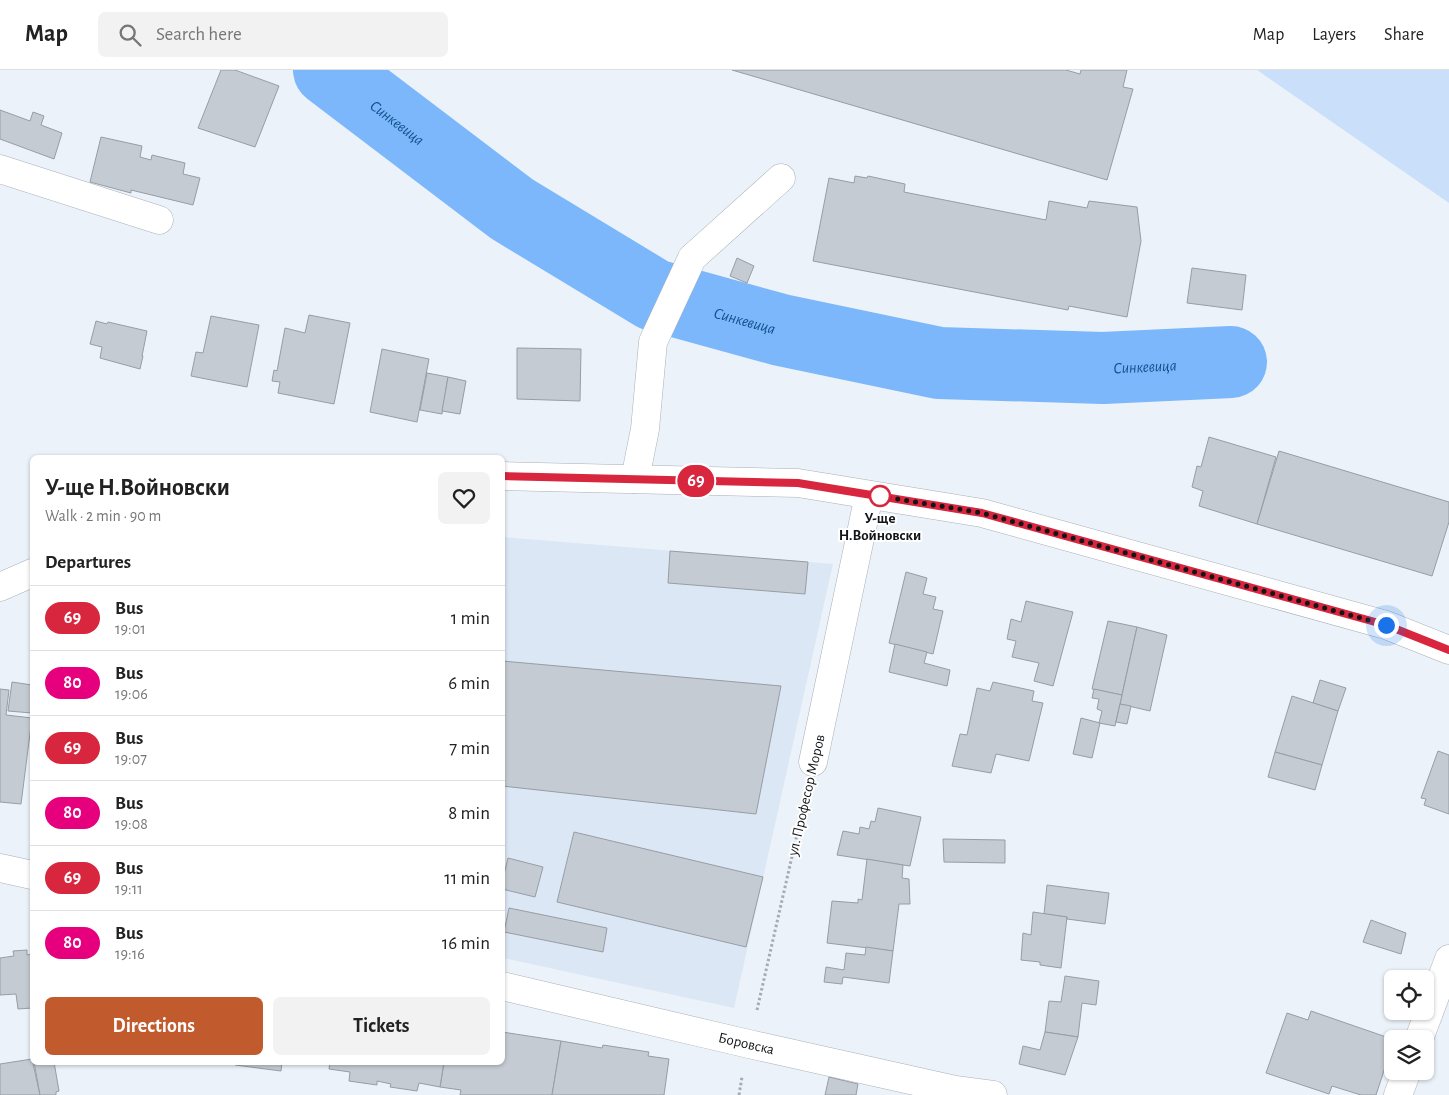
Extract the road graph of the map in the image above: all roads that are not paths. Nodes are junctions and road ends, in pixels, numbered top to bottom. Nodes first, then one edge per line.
1 (0, 169) edge
2 (781, 178) dead end
3 (159, 220) dead end
4 (505, 476) edge
5 (635, 479) junction
6 (868, 495) junction
7 (30, 573) edge
8 (0, 587) edge
9 (1449, 650) edge
10 (814, 762) road end
11 (0, 868) edge
12 (30, 875) edge
13 (1449, 959) edge
14 (505, 987) edge
15 (1422, 1030) edge
16 (1404, 1080) edge
17 (992, 1095) edge
18 (1398, 1095) edge

1 - 3 street
2 - 5 street
4 - 5 street
5 - 6 street
6 - 9 street
6 - 10 street, ул. Професор Моров
7 - 8 street
11 - 12 street
13 - 15 street
14 - 17 street, Боровска
16 - 18 street

